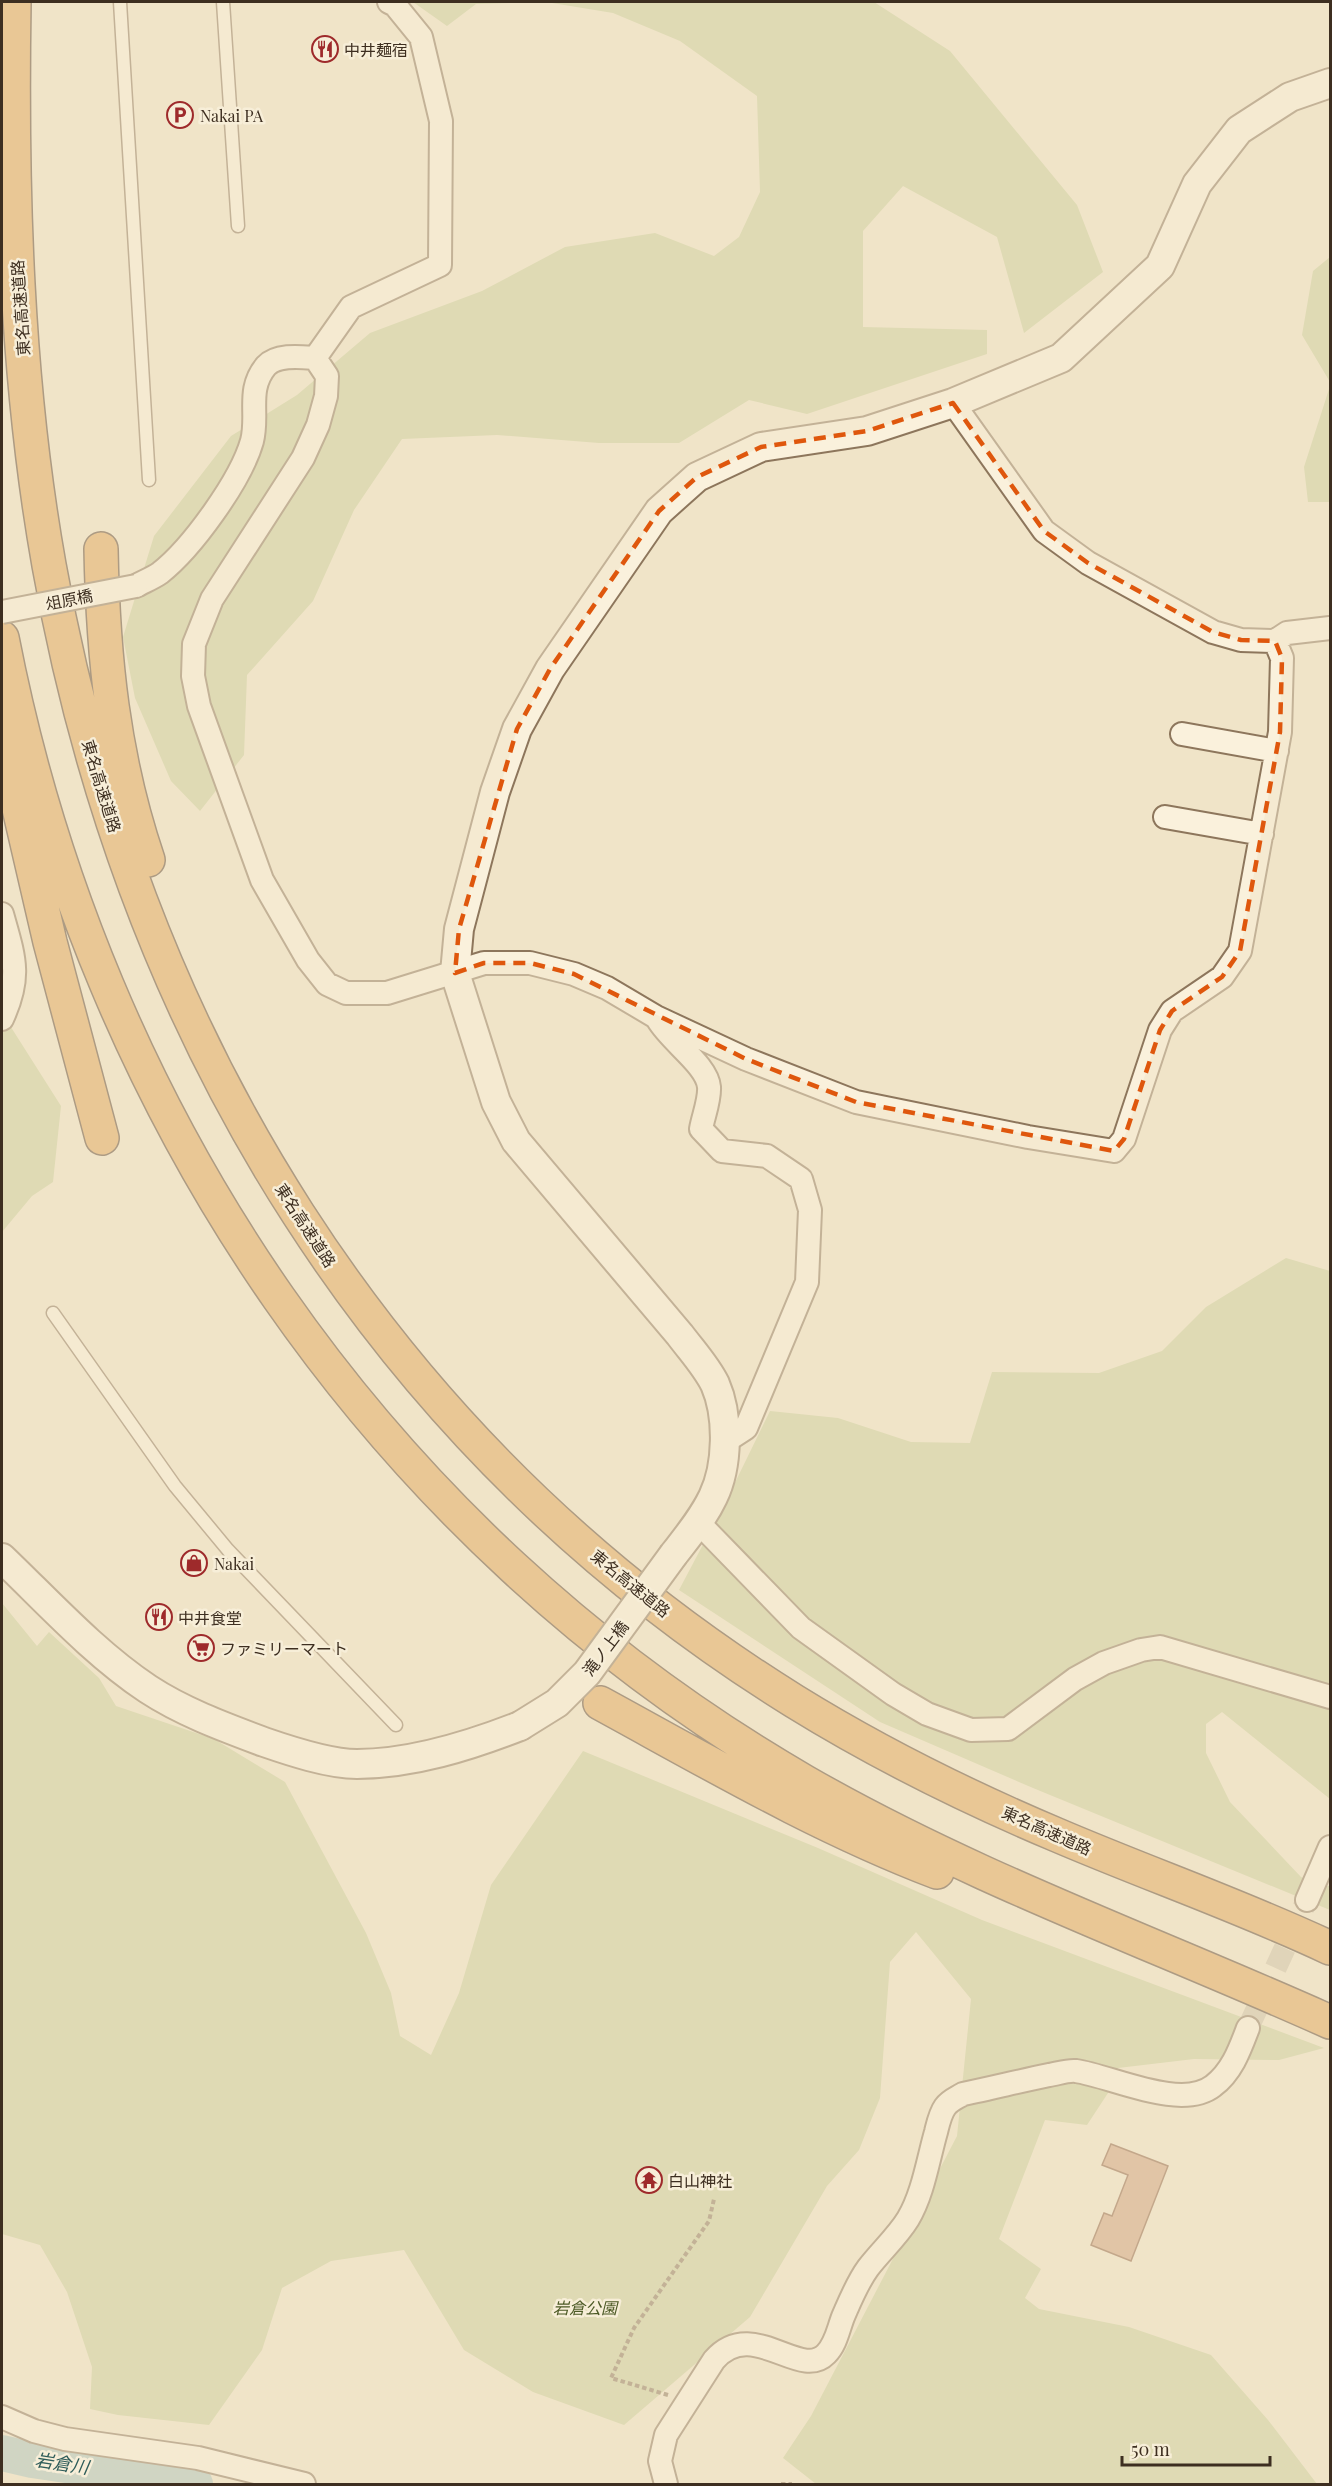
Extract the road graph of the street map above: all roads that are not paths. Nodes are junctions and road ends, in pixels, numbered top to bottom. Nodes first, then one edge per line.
1 (14, 2) edge
2 (120, 2) edge
3 (223, 2) edge
4 (389, 2) edge
5 (1330, 83) edge
6 (238, 226) dead end
7 (315, 358) junction
8 (953, 403) junction
9 (149, 480) dead end
10 (101, 549) dead end
11 (2, 612) edge
12 (1330, 628) edge
13 (2, 638) edge
14 (1275, 641) junction
15 (1182, 734) dead end
16 (2, 735) edge
17 (1277, 751) junction
18 (1165, 817) dead end
19 (1262, 834) junction
20 (2, 914) edge
21 (455, 973) junction
22 (656, 1017) junction
23 (2, 1019) edge
24 (102, 1138) dead end
25 (53, 1313) dead end
26 (441, 1402) junction
27 (726, 1441) junction
28 (698, 1522) junction
29 (2, 1558) edge
30 (1330, 1697) edge
31 (600, 1704) dead end
32 (396, 1725) dead end
33 (1330, 1847) edge
34 (1307, 1900) tunnel mouth
35 (1084, 1918) junction
36 (1330, 1948) edge
37 (1330, 2022) edge
38 (1248, 2028) tunnel mouth
39 (2, 2417) edge
40 (304, 2484) edge
41 (666, 2484) edge

1 - 26 highway, 東名高速道路
2 - 9 lane
3 - 6 lane
4 - 7 street
5 - 8 street
7 - 11 street, 俎原橋, bridge
7 - 21 street
8 - 14 street
8 - 21 street
10 - 26 highway
12 - 14 street
13 - 35 highway
14 - 17 street
15 - 17 street
16 - 24 highway
17 - 19 street
18 - 19 street
19 - 22 street
20 - 23 street
21 - 22 street
21 - 27 street
22 - 27 street
25 - 32 lane
26 - 36 highway, 東名高速道路
27 - 28 street, 滝ノ上橋
28 - 29 street, 滝ノ上橋, bridge
28 - 30 street
31 - 35 highway
33 - 34 street
35 - 37 highway
38 - 41 street
39 - 40 street

